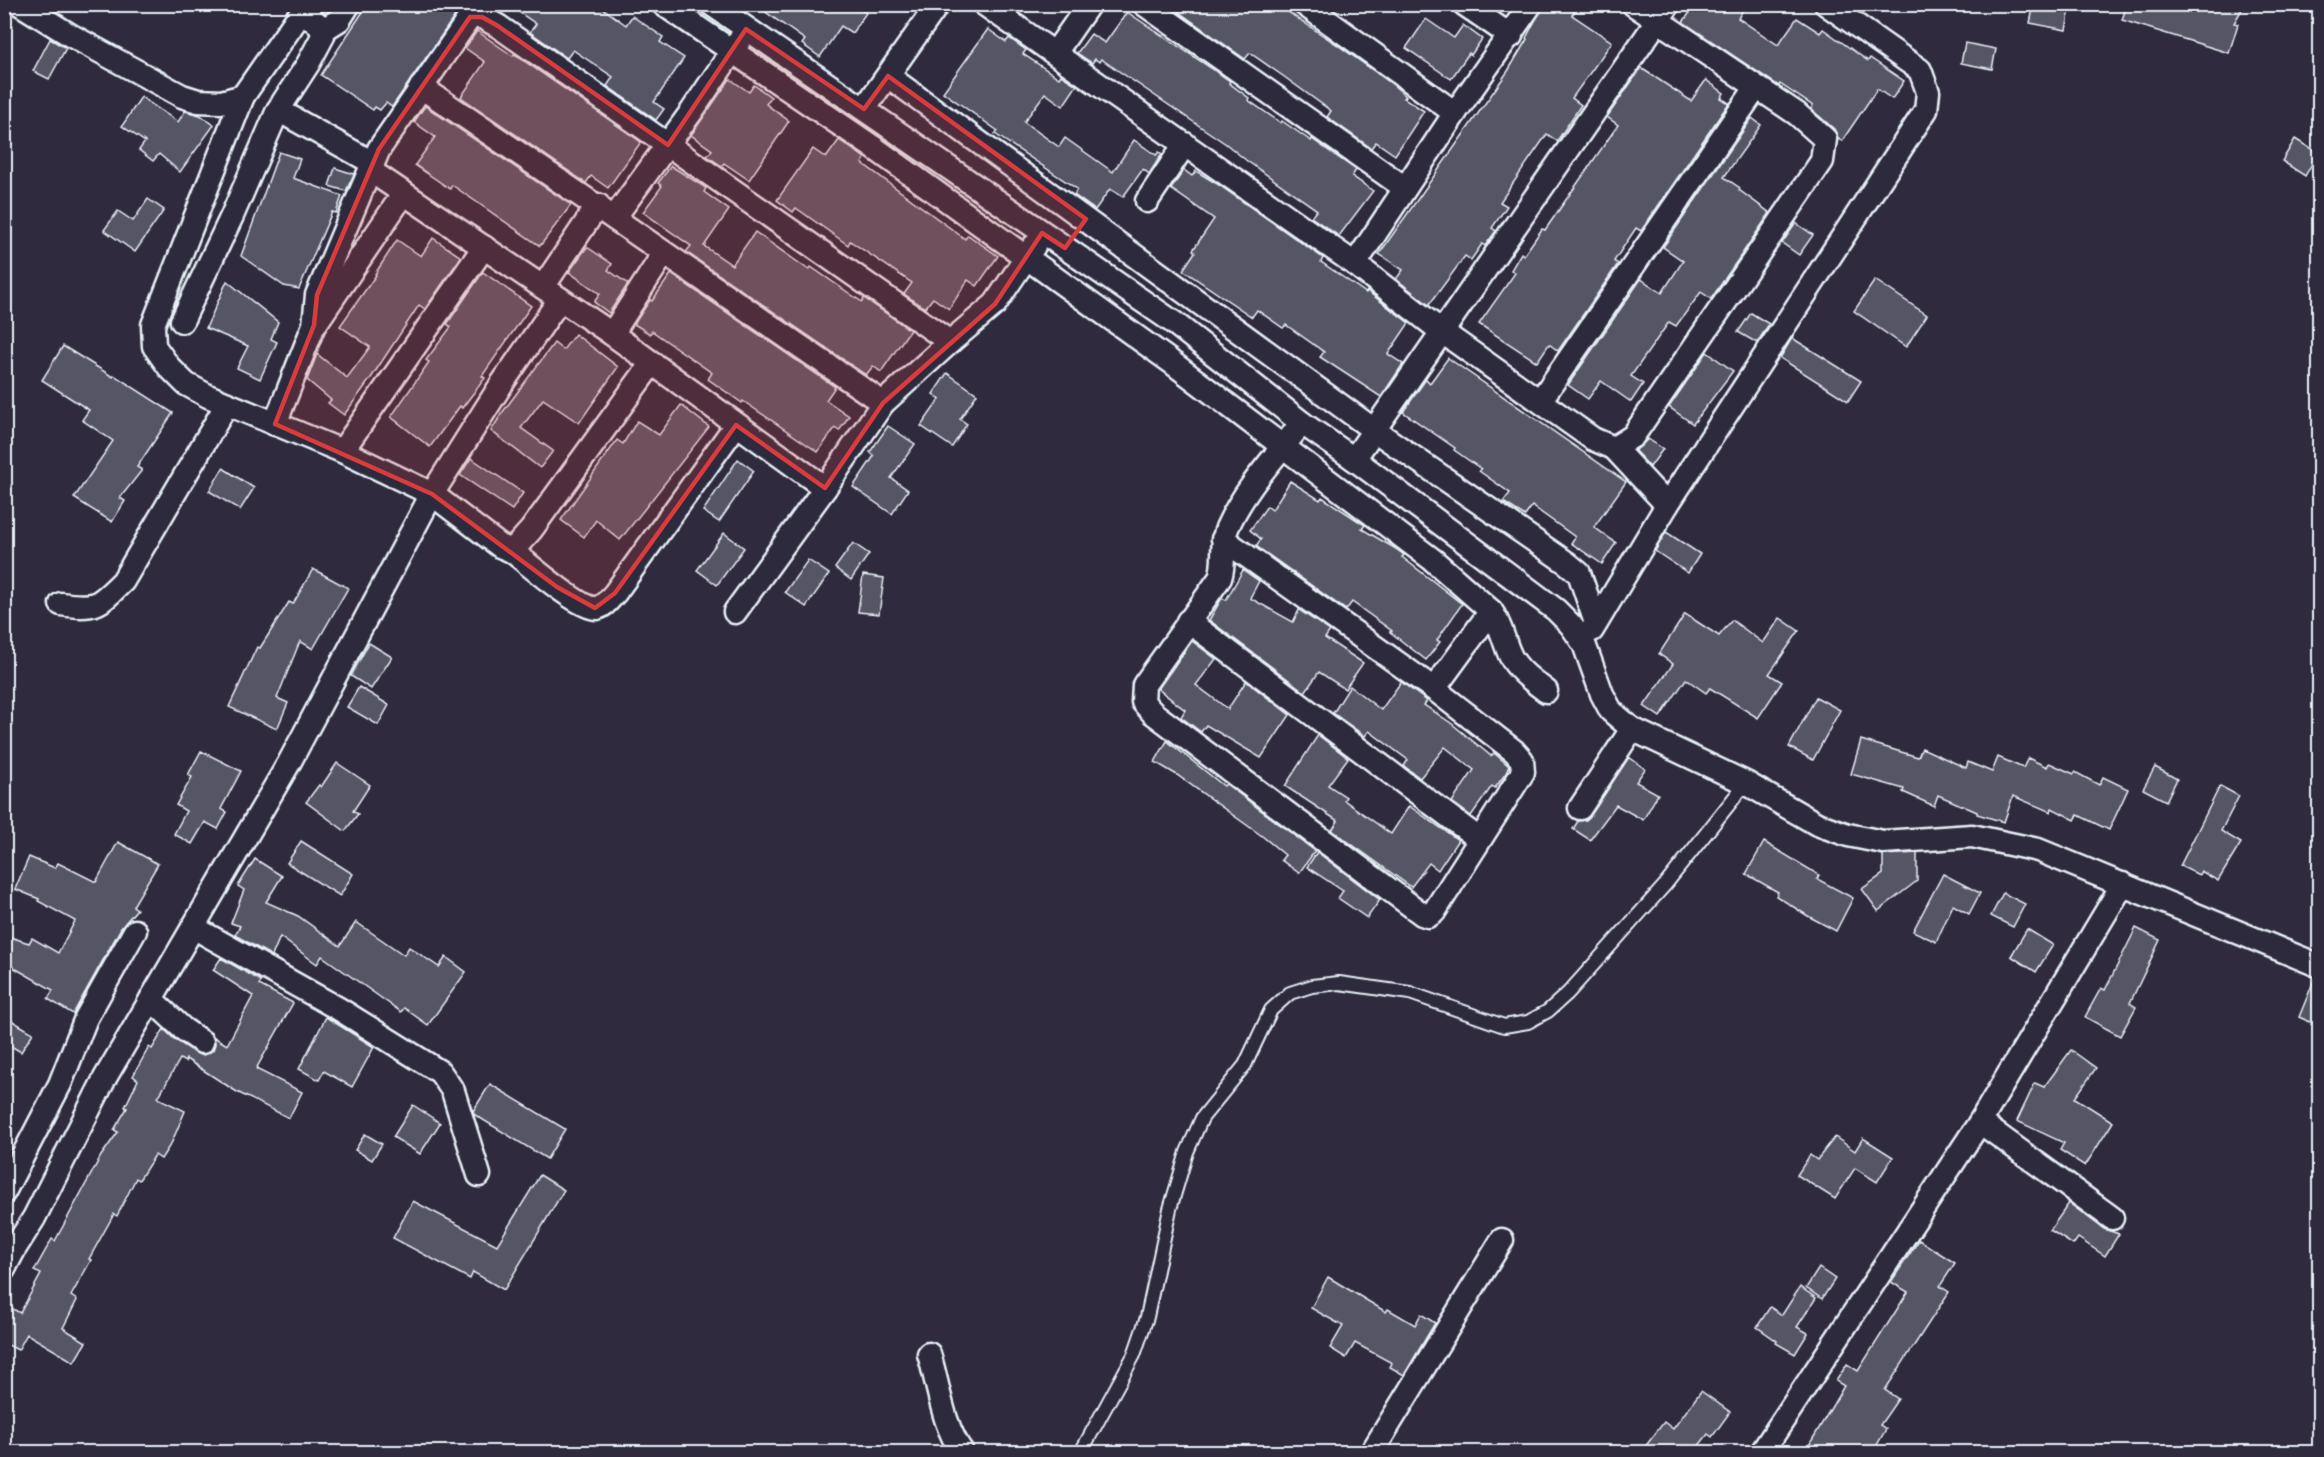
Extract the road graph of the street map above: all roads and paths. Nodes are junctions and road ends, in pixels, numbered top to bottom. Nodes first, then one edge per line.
1 (20, 4) edge
2 (349, 4) edge
3 (663, 4) edge
4 (711, 4) edge
5 (938, 4) edge
6 (984, 4) edge
7 (1089, 4) edge
8 (1144, 4) edge
9 (1304, 4) edge
10 (1464, 4) edge
11 (1531, 4) edge
12 (1633, 4) edge
13 (1826, 4) edge
14 (305, 8) edge
15 (1663, 13) edge
16 (746, 28) junction
17 (323, 30) junction
18 (1511, 36) junction
19 (733, 51) junction
20 (1055, 53) junction
21 (888, 76) junction
22 (421, 87) junction
23 (1756, 88) junction
24 (243, 96) junction
25 (278, 110) junction
26 (864, 110) junction
27 (1455, 113) junction
28 (886, 125) junction
29 (1185, 144) junction
30 (668, 145) junction
31 (873, 147) junction
32 (372, 167) junction
33 (1405, 188) junction
34 (404, 193) junction
35 (1147, 201) dead end
36 (606, 212) junction
37 (1086, 219) junction
38 (1042, 233) junction
39 (484, 247) junction
40 (1065, 248) junction
41 (664, 253) junction
42 (1027, 257) junction
43 (1355, 264) junction
44 (551, 293) junction
45 (182, 321) dead end
46 (314, 325) junction
47 (1441, 331) junction
48 (612, 334) junction
49 (950, 342) junction
50 (652, 363) junction
51 (1540, 401) junction
52 (884, 403) junction
53 (227, 404) junction
54 (1302, 423) junction
55 (275, 424) junction
56 (736, 425) junction
57 (1374, 430) junction
58 (1283, 448) junction
59 (1614, 448) junction
60 (342, 451) junction
61 (1354, 459) junction
62 (1377, 476) junction
63 (825, 488) junction
64 (432, 494) junction
65 (1358, 504) junction
66 (1667, 505) junction
67 (1223, 539) junction
68 (512, 551) junction
69 (61, 604) dead end
70 (1491, 611) junction
71 (735, 612) dead end
72 (1188, 621) junction
73 (1596, 623) junction
74 (1584, 644) junction
75 (1434, 689) junction
76 (1546, 691) dead end
77 (1632, 729) junction
78 (1746, 783) junction
79 (1580, 808) dead end
80 (1479, 839) junction
81 (2123, 884) junction
82 (193, 927) junction
83 (135, 931) dead end
84 (2319, 966) edge
85 (151, 999) junction
86 (202, 1042) dead end
87 (1980, 1122) junction
88 (479, 1175) dead end
89 (4, 1192) edge
90 (2112, 1218) dead end
91 (1502, 1240) dead end
92 (10, 1244) edge
93 (4, 1269) edge
94 (929, 1354) dead end
95 (956, 1450) edge
96 (1081, 1452) edge
97 (1372, 1452) edge
98 (1762, 1452) edge

1 - 24 street
2 - 17 street
3 - 19 street
4 - 16 street
5 - 21 street
6 - 20 street
7 - 20 street
8 - 33 street
9 - 27 street
10 - 18 street
11 - 18 street
12 - 15 street
13 - 66 street
14 - 17 street
14 - 24 street
15 - 23 street
15 - 47 street
16 - 19 street
16 - 26 street
17 - 25 street
18 - 27 street
19 - 30 street
19 - 31 street
20 - 29 street
21 - 26 street
21 - 37 street
22 - 30 street
22 - 32 street
22 - 36 street
23 - 51 street
23 - 59 street
24 - 53 street
25 - 32 street
25 - 45 street
26 - 28 street
27 - 33 street
28 - 31 street
28 - 38 street
29 - 35 street
29 - 43 street
30 - 36 street
30 - 49 street
31 - 42 street
32 - 34 street
32 - 46 street
33 - 43 street
34 - 39 street
34 - 46 street
36 - 41 street
36 - 44 street
37 - 40 street
37 - 57 street
38 - 40 street
38 - 42 street
39 - 44 street
39 - 60 street
40 - 54 street
41 - 48 street
41 - 52 street
42 - 49 street
42 - 58 street
43 - 47 street
44 - 48 street
44 - 64 street
46 - 55 street
47 - 51 street
47 - 57 street
48 - 50 street
49 - 52 street
50 - 56 street
50 - 68 street
51 - 59 street
52 - 63 street
53 - 55 street
53 - 69 street
54 - 58 street
54 - 61 street
55 - 60 street
56 - 63 street
56 - 68 street
57 - 61 street
57 - 73 street
58 - 65 street
58 - 67 street
59 - 66 street
60 - 64 street
61 - 62 street
62 - 65 street
62 - 74 street
63 - 71 street
64 - 68 street
64 - 82 street
65 - 70 street
66 - 73 street
67 - 72 street
67 - 75 street
70 - 75 street
70 - 76 street
72 - 80 street
72 - 80 street
73 - 74 street
74 - 77 street
75 - 80 street
77 - 78 street
77 - 79 street
78 - 81 street
78 - 96 lane
81 - 84 street
81 - 87 street
82 - 85 street
82 - 88 street
83 - 89 street
85 - 86 street
85 - 92 street
87 - 90 street
87 - 98 street
91 - 97 street
92 - 93 street
94 - 95 street

